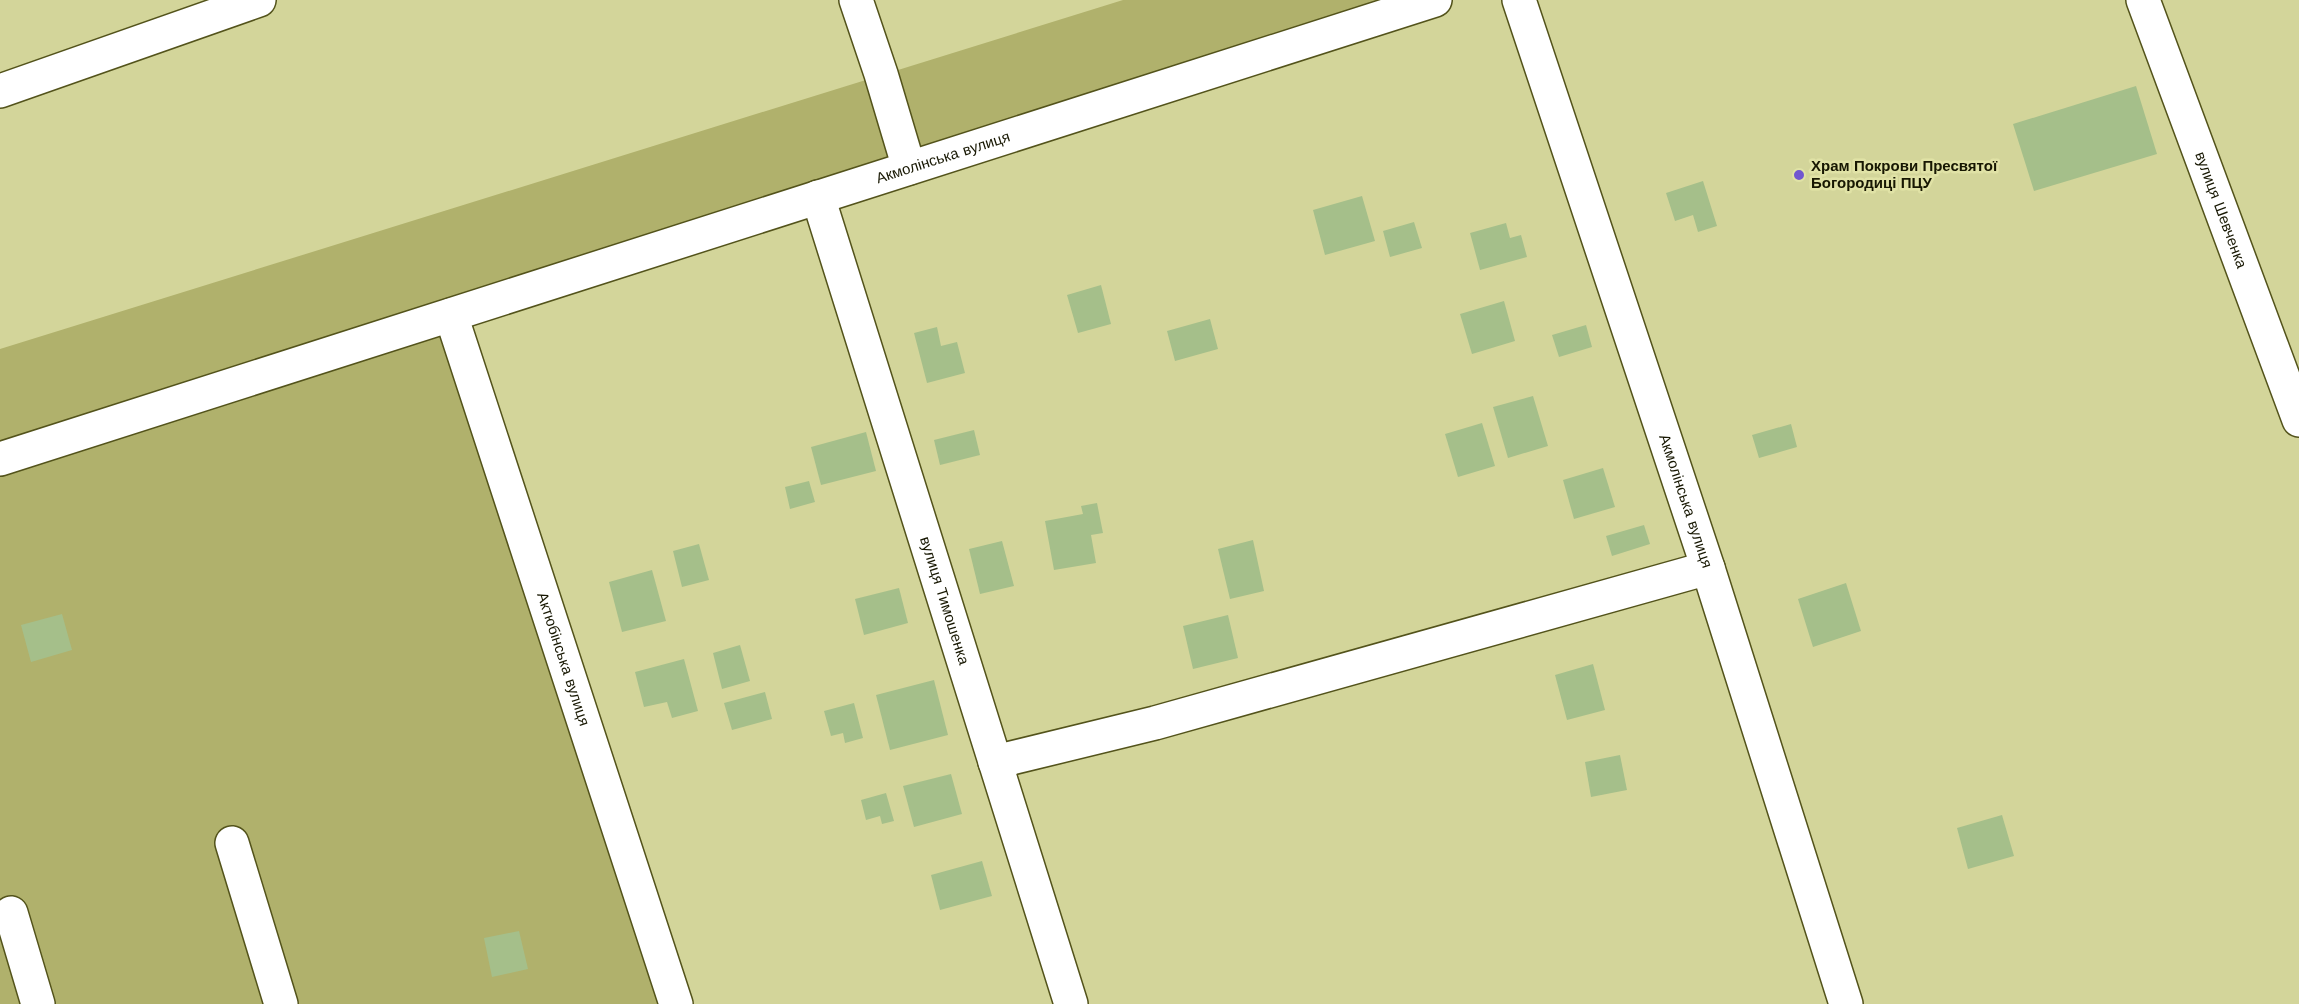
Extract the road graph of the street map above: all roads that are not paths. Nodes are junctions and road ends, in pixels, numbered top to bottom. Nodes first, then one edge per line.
1 (259, 0) edge
2 (856, 0) edge
3 (1435, 0) edge
4 (1519, 0) edge
5 (2143, 0) edge
6 (0, 92) edge
7 (909, 168) junction
8 (818, 197) junction
9 (451, 315) junction
10 (2299, 420) edge
11 (0, 459) edge
12 (1708, 568) junction
13 (995, 762) junction
14 (232, 843) dead end
15 (11, 913) dead end
16 (38, 1004) edge
17 (281, 1004) edge
18 (676, 1004) edge
19 (1071, 1004) edge
20 (1846, 1004) edge

1 - 6 street
2 - 7 street
3 - 7 street, Акмолінська вулиця
4 - 12 street, Акмолінська вулиця
5 - 10 street, вулиця Шевченка
7 - 8 street, Акмолінська вулиця
8 - 9 street, Акмолінська вулиця
8 - 13 street, вулиця Тимошенка
9 - 11 street, Акмолінська вулиця
9 - 18 street, Актюбінська вулиця
12 - 13 street
12 - 20 street, Акмолінська вулиця
13 - 19 street, вулиця Тимошенка
14 - 17 street
15 - 16 street

